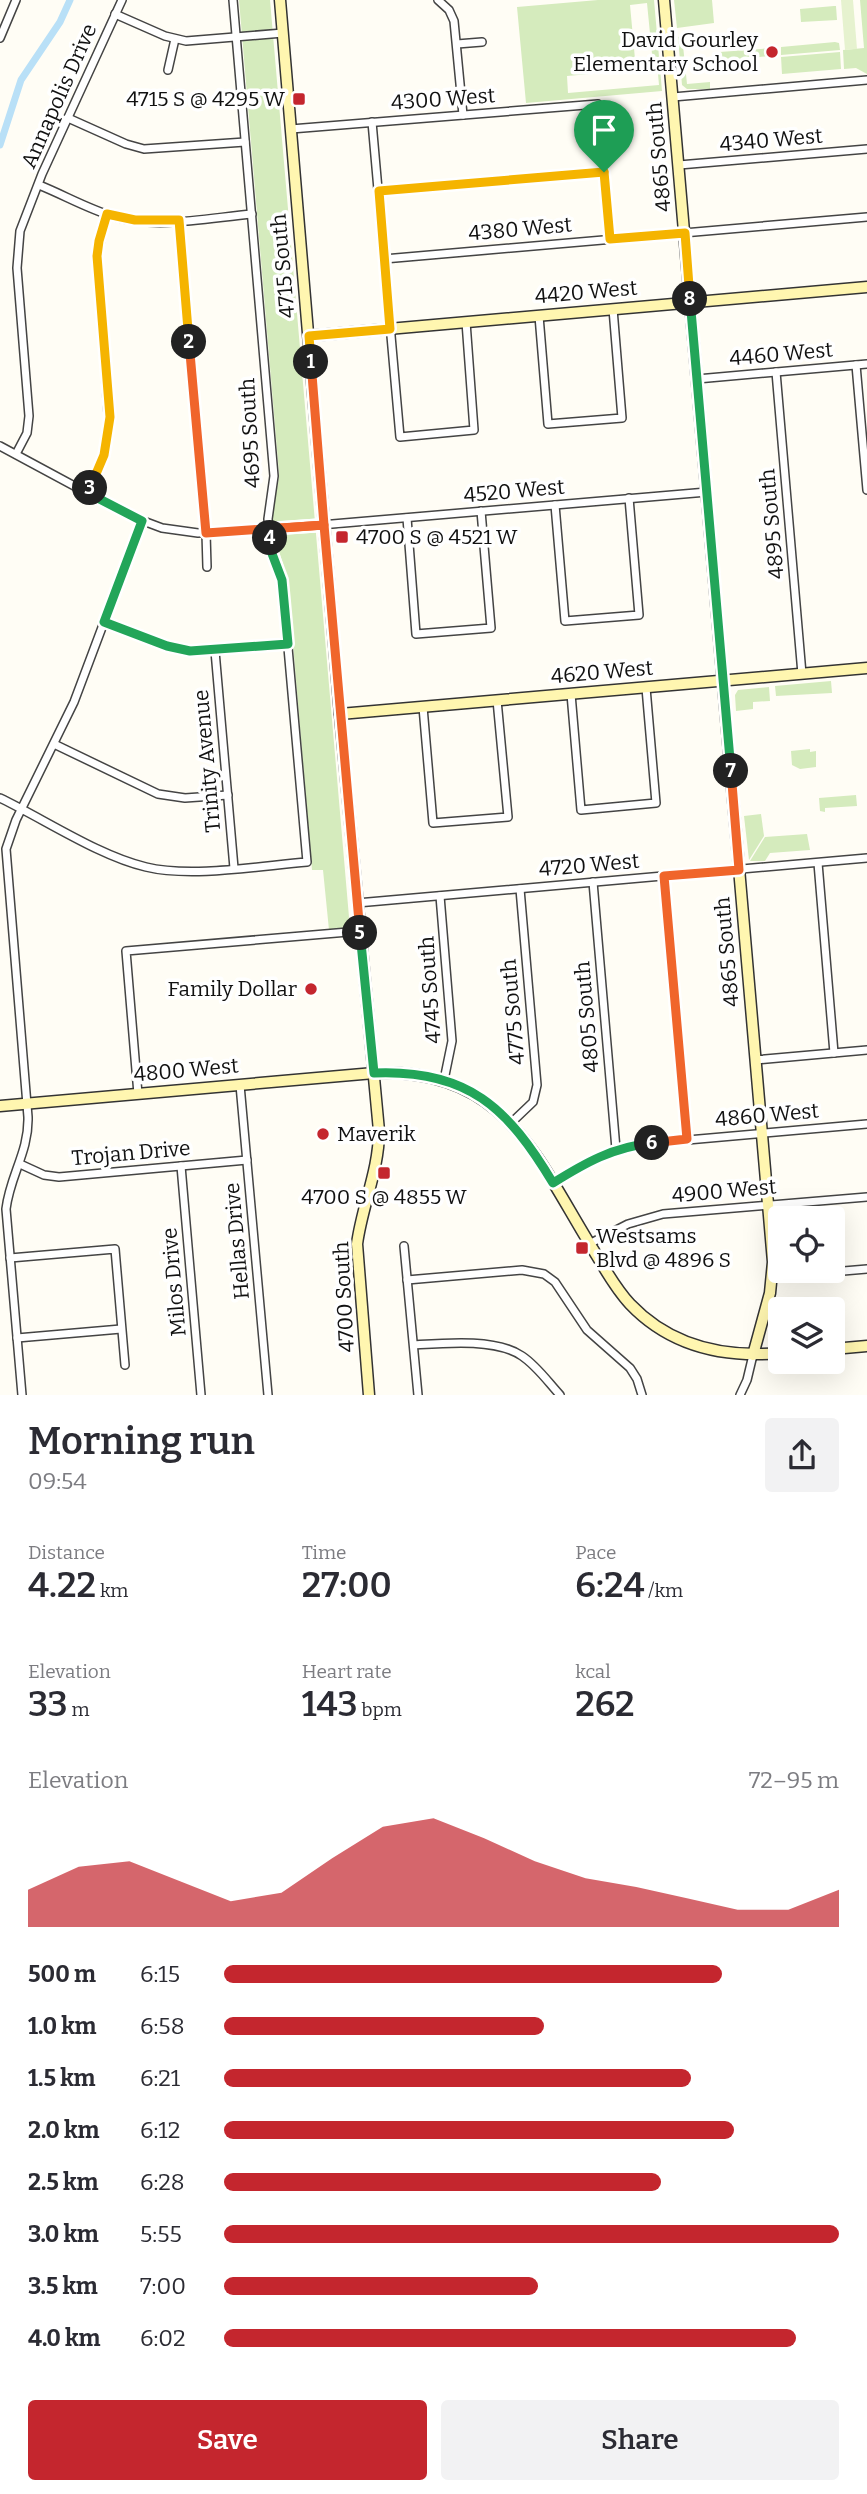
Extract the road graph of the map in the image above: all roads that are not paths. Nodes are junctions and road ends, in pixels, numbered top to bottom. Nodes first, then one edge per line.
1 (16, 0) edge
2 (122, 0) edge
3 (233, 0) edge
4 (280, 0) edge
5 (438, 0) edge
6 (664, 0) edge
7 (115, 14) junction
8 (283, 33) junction
9 (236, 37) junction
10 (0, 38) edge
11 (175, 39) junction
12 (482, 42) dead end
13 (457, 44) junction
14 (168, 70) dead end
15 (867, 80) edge
16 (673, 97) junction
17 (463, 115) junction
18 (68, 118) junction
19 (372, 122) junction
20 (291, 129) junction
21 (245, 142) junction
22 (867, 149) edge
23 (679, 165) junction
24 (604, 172) junction
25 (39, 185) junction
26 (379, 191) junction
27 (107, 214) junction
28 (251, 214) junction
29 (867, 217) edge
30 (179, 220) junction
31 (685, 233) junction
32 (610, 239) junction
33 (384, 258) junction
34 (867, 287) edge
35 (691, 303) junction
36 (613, 309) junction
37 (539, 316) junction
38 (466, 322) junction
39 (390, 329) junction
40 (309, 336) junction
41 (867, 364) edge
42 (856, 365) junction
43 (776, 372) junction
44 (697, 379) junction
45 (0, 446) edge
46 (16, 454) junction
47 (867, 490) edge
48 (707, 492) junction
49 (88, 493) junction
50 (629, 498) junction
51 (555, 505) junction
52 (481, 511) junction
53 (407, 517) junction
54 (142, 521) junction
55 (324, 525) junction
56 (269, 529) junction
57 (206, 533) junction
58 (207, 567) dead end
59 (104, 622) junction
60 (288, 644) junction
61 (215, 651) junction
62 (867, 668) edge
63 (802, 674) junction
64 (723, 681) junction
65 (646, 688) junction
66 (570, 694) junction
67 (497, 701) junction
68 (423, 707) junction
69 (340, 714) junction
70 (54, 744) junction
71 (228, 794) junction
72 (0, 798) edge
73 (22, 810) junction
74 (867, 858) edge
75 (818, 863) junction
76 (234, 868) junction
77 (739, 870) junction
78 (664, 876) junction
79 (593, 882) junction
80 (520, 889) junction
81 (440, 895) junction
82 (357, 903) junction
83 (360, 931) junction
84 (867, 1051) edge
85 (834, 1053) junction
86 (755, 1060) junction
87 (374, 1073) junction
88 (444, 1080) junction
89 (240, 1085) junction
90 (138, 1094) junction
91 (27, 1104) junction
92 (0, 1106) edge
93 (511, 1123) junction
94 (867, 1124) edge
95 (762, 1133) junction
96 (687, 1139) junction
97 (616, 1149) junction
98 (247, 1160) junction
99 (20, 1164) junction
100 (181, 1166) junction
101 (553, 1183) junction
102 (867, 1196) edge
103 (768, 1205) junction
104 (589, 1244) junction
105 (404, 1246) dead end
106 (10, 1258) junction
107 (867, 1269) edge
108 (845, 1271) edge
109 (407, 1280) junction
110 (771, 1283) edge
111 (121, 1329) junction
112 (17, 1338) junction
113 (414, 1345) junction
114 (867, 1346) edge
115 (845, 1348) edge
116 (768, 1354) edge
117 (753, 1355) junction
118 (125, 1365) dead end
119 (22, 1395) edge
120 (201, 1395) edge
121 (268, 1395) edge
122 (369, 1395) edge
123 (418, 1395) edge
124 (560, 1395) edge
125 (642, 1395) edge
126 (740, 1395) edge

1 - 10 street
2 - 7 street, Annapolis Drive
3 - 9 street, 4695 South
4 - 8 street, 4715 South
5 - 13 street
6 - 16 street, 4865 South
7 - 11 street
7 - 18 street, Annapolis Drive
8 - 9 street
8 - 20 street, 4715 South
9 - 11 street
9 - 21 street, 4695 South
11 - 14 street
12 - 13 street
13 - 17 street
15 - 16 street
16 - 23 street, 4865 South
17 - 19 street, 4300 West
17 - 24 street, 4300 West
18 - 21 street
18 - 25 street, Annapolis Drive
19 - 20 street, 4300 West
19 - 26 street
20 - 40 street, 4715 South
21 - 28 street, 4695 South
22 - 23 street, 4340 West
23 - 31 street, 4865 South
24 - 26 street
24 - 32 street
25 - 27 street
25 - 46 street, Annapolis Drive
26 - 33 street
27 - 30 street
27 - 49 street
28 - 30 street
28 - 56 street, 4695 South
29 - 31 street, 4380 West
30 - 57 street
31 - 32 street, 4380 West
31 - 35 street, 4865 South
32 - 33 street, 4380 West
33 - 39 street
34 - 35 street, 4420 West
35 - 36 street, 4420 West
35 - 44 street, 4865 South
36 - 37 street, 4420 West
36 - 37 street
37 - 38 street, 4420 West
38 - 39 street, 4420 West
38 - 39 street
39 - 40 street, 4420 West
40 - 55 street, 4715 South
41 - 42 street, 4460 West
42 - 43 street, 4460 West
42 - 47 street
43 - 44 street, 4460 West
43 - 63 street, 4895 South
44 - 48 street, 4865 South
45 - 46 street, 4520 West
46 - 49 street, 4520 West
48 - 50 street, 4520 West
48 - 64 street, 4865 South
49 - 54 street, 4520 West
50 - 51 street, 4520 West
50 - 51 street
51 - 52 street, 4520 West
52 - 53 street, 4520 West
52 - 53 street
53 - 55 street, 4520 West
54 - 57 street, 4520 West
54 - 59 street
55 - 56 street, 4520 West
55 - 69 street, 4715 South
56 - 57 street, 4520 West
56 - 60 street, 4695 South
57 - 58 street
59 - 61 street
59 - 70 street
60 - 61 street
60 - 76 street, 4695 South
61 - 71 street, Trinity Avenue
62 - 63 street, 4620 West
63 - 64 street, 4620 West
64 - 65 street, 4620 West
64 - 77 street, 4865 South
65 - 66 street, 4620 West
65 - 66 street
66 - 67 street, 4620 West
67 - 68 street, 4620 West
67 - 68 street
68 - 69 street, 4620 West
69 - 82 street, 4715 South
70 - 71 street
70 - 73 street
71 - 76 street, Trinity Avenue
72 - 73 street
73 - 76 street
73 - 91 street
74 - 75 street, 4720 West
75 - 77 street, 4720 West
75 - 85 street
77 - 78 street, 4720 West
77 - 86 street, 4865 South
78 - 79 street, 4720 West
78 - 96 street
79 - 80 street, 4720 West
79 - 97 street, 4805 South
80 - 81 street, 4720 West
80 - 93 street, 4775 South
81 - 82 street, 4720 West
81 - 88 street, 4745 South
82 - 83 street, 4715 South
83 - 87 street, 4715 South
83 - 90 street
84 - 85 street
85 - 86 street
86 - 95 street, 4865 South
87 - 88 street, 4800 West
87 - 89 street, 4800 West
87 - 122 street, 4700 South
88 - 93 street, 4800 West
89 - 90 street, 4800 West
89 - 98 street, Hellas Drive
90 - 91 street, 4800 West
91 - 92 street, 4800 West
91 - 99 street
93 - 101 street, 4800 West
94 - 95 street, 4860 West
95 - 96 street, 4860 West
95 - 103 street, 4865 South
96 - 97 street, 4860 West
97 - 101 street, 4860 West
98 - 100 street, Trojan Drive
98 - 121 street, Hellas Drive
99 - 100 street, Trojan Drive
99 - 106 street
100 - 120 street, Milos Drive
101 - 104 street, 4800 West
102 - 103 street, 4900 West
103 - 104 street, 4900 West
104 - 117 street, 4800 West
105 - 109 street
106 - 111 street
106 - 112 street
107 - 108 street
109 - 113 street
109 - 125 street
110 - 117 street, 4865 South
111 - 112 street
111 - 118 street
112 - 119 street
113 - 123 street
113 - 124 street
114 - 115 street
116 - 117 street, 4800 West
117 - 126 street

